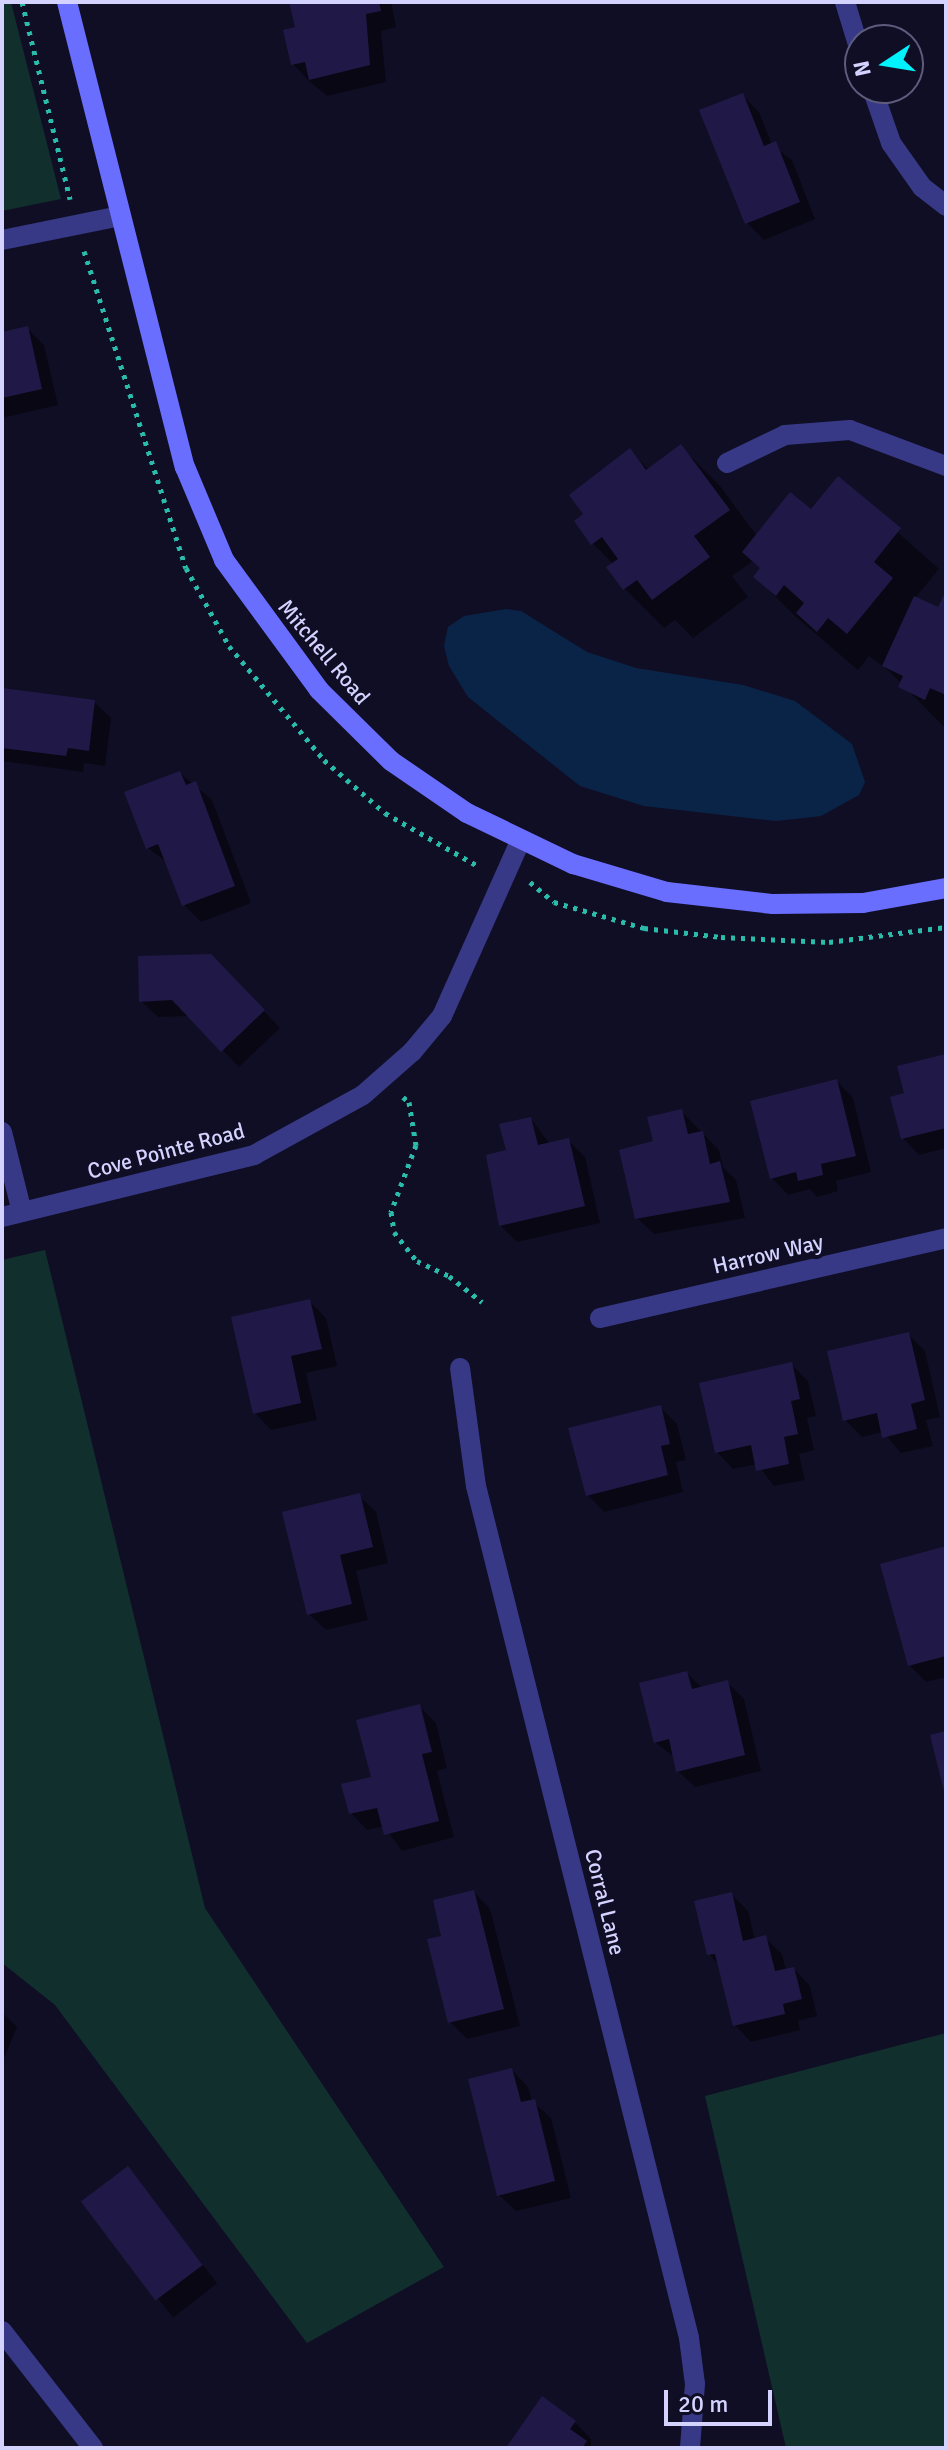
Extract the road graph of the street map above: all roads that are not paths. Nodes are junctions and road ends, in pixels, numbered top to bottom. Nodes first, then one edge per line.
1 (67, 2) edge
2 (845, 2) edge
3 (852, 24) edge
4 (878, 104) edge
5 (946, 206) edge
6 (120, 216) junction
7 (2, 240) edge
8 (727, 463) dead end
9 (946, 466) edge
10 (520, 842) junction
11 (946, 888) edge
12 (2, 1132) edge
13 (12, 1215) edge
14 (946, 1238) edge
15 (600, 1318) dead end
16 (460, 1368) dead end
17 (2, 2331) edge
18 (93, 2448) edge
19 (690, 2448) edge

1 - 6 main road, Mitchell Road
2 - 3 street
4 - 5 street
6 - 7 street
6 - 10 main road, Mitchell Road
8 - 9 street
10 - 11 main road, Mitchell Road
10 - 13 street, Cove Pointe Road
12 - 13 street
14 - 15 street, Harrow Way
16 - 19 street, Corral Lane
17 - 18 street

